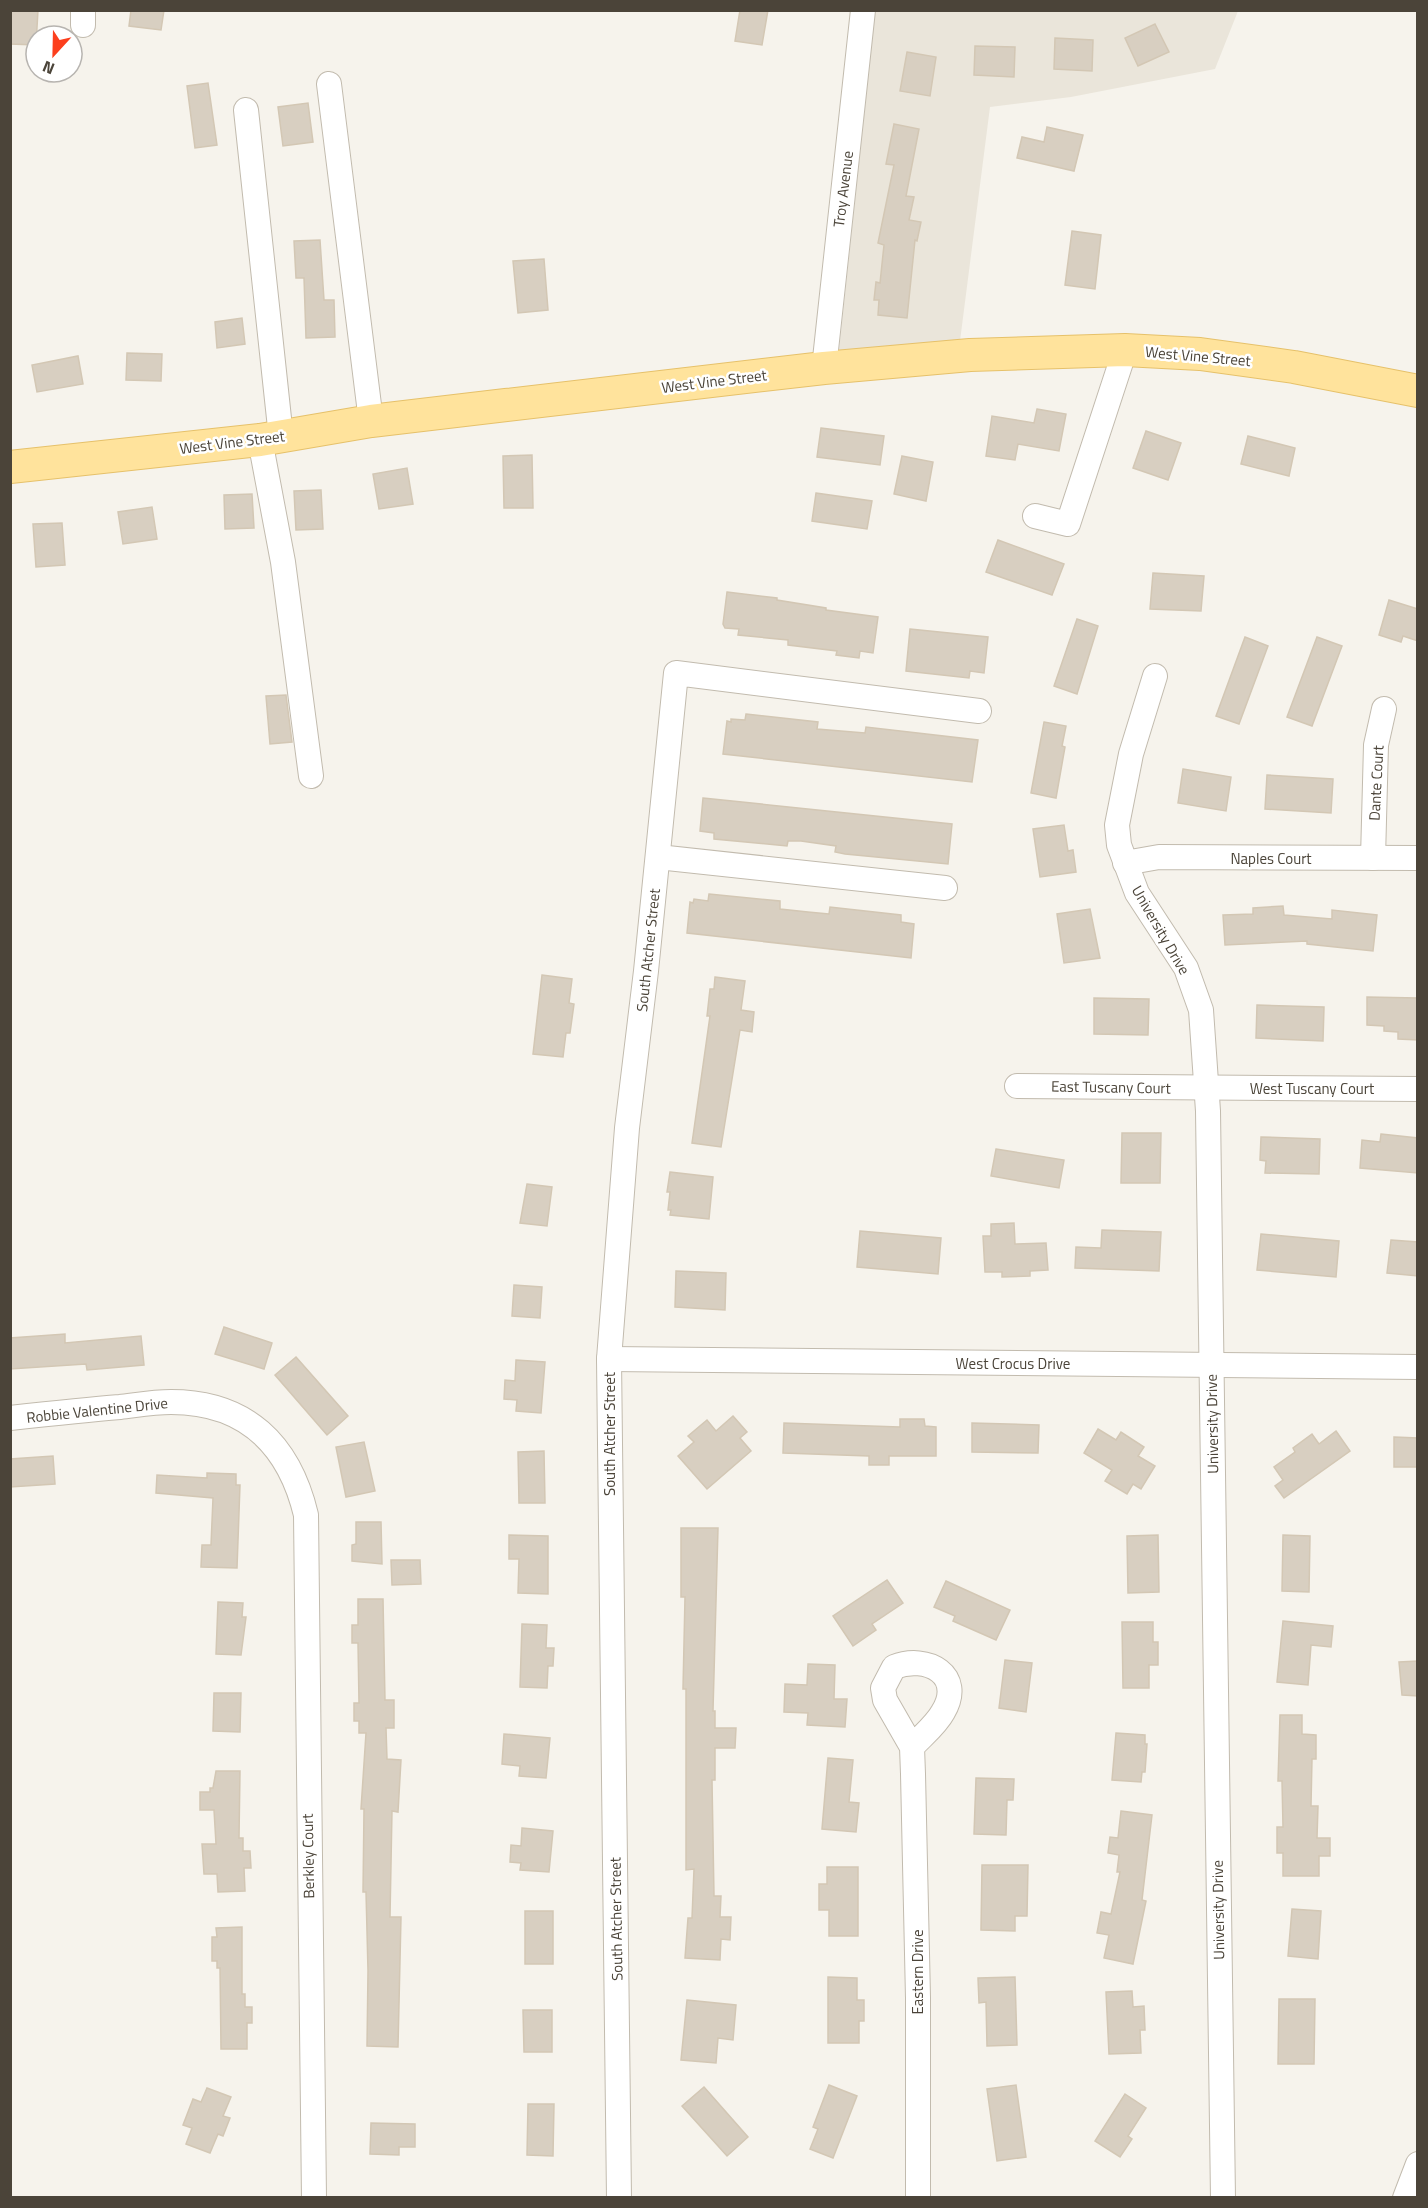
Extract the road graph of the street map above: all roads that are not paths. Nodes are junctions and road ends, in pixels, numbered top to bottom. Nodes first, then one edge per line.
1 (863, 10) edge
2 (329, 84) dead end
3 (246, 110) dead end
4 (1125, 350) junction
5 (824, 368) junction
6 (1418, 391) edge
7 (371, 421) junction
8 (271, 438) junction
9 (10, 467) edge
10 (1035, 516) dead end
11 (1155, 676) dead end
12 (1384, 709) dead end
13 (979, 711) dead end
14 (311, 776) dead end
15 (658, 857) junction
16 (1373, 858) junction
17 (1418, 858) edge
18 (1125, 863) junction
19 (945, 888) dead end
20 (1017, 1086) dead end
21 (1206, 1087) junction
22 (1418, 1089) edge
23 (609, 1359) junction
24 (1211, 1365) junction
25 (1418, 1367) edge
26 (10, 1418) edge
27 (306, 1515) joint
28 (912, 1747) dead end
29 (1418, 2164) edge
30 (314, 2198) edge
31 (619, 2198) edge
32 (918, 2198) edge
33 (1223, 2198) edge
34 (1405, 2198) edge

1 - 5 street, Troy Avenue
2 - 7 street
3 - 8 street
4 - 5 main road, West Vine Street
4 - 6 main road, West Vine Street
4 - 10 street
5 - 7 main road, West Vine Street
7 - 8 main road, West Vine Street
8 - 9 main road, West Vine Street
8 - 14 street
11 - 18 street, University Drive
12 - 16 street, Dante Court
13 - 15 street, South Atcher Street
15 - 19 street
15 - 23 street, South Atcher Street
16 - 17 street, Naples Court
16 - 18 street, Naples Court
18 - 21 street, University Drive
20 - 21 street, East Tuscany Court
21 - 22 street, West Tuscany Court
21 - 24 street, University Drive
23 - 24 street, West Crocus Drive
23 - 31 street, South Atcher Street
24 - 25 street, West Crocus Drive
24 - 33 street, University Drive
26 - 27 street, Robbie Valentine Drive
27 - 30 street, Berkley Court
28 - 32 street, Eastern Drive
29 - 34 street

